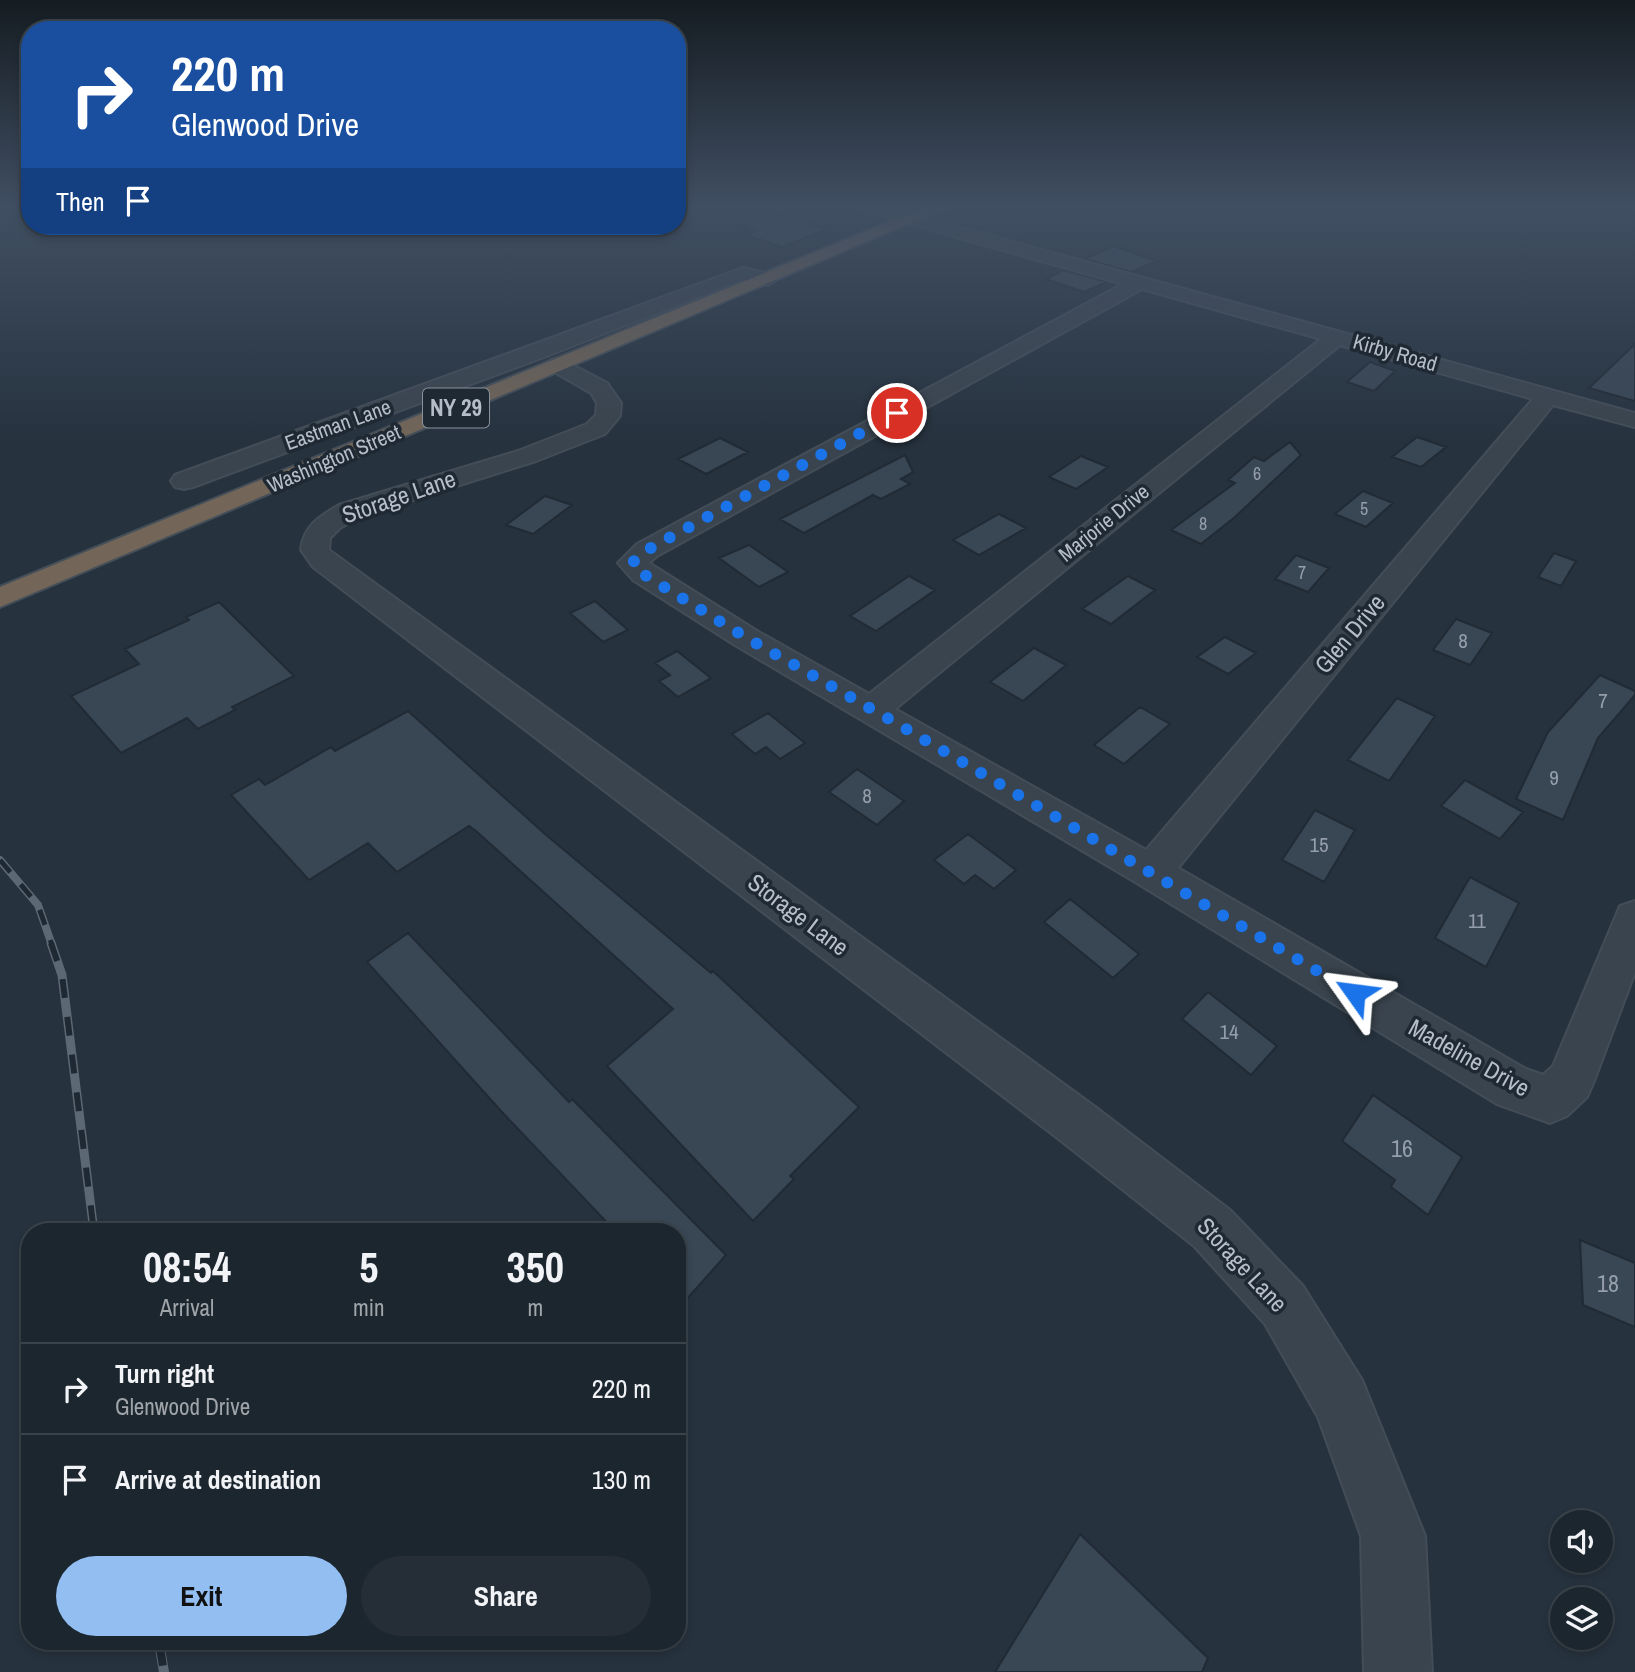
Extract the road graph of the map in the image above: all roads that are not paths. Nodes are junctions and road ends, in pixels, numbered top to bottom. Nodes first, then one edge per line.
1 (711, 285) edge
2 (753, 285) edge
3 (1136, 285) edge
4 (1147, 285) edge
5 (1338, 337) junction
6 (559, 365) junction
7 (1548, 396) junction
8 (1635, 420) edge
9 (184, 481) dead end
10 (0, 598) edge
11 (873, 709) junction
12 (1151, 872) junction
13 (1635, 918) edge
14 (1398, 1672) edge

1 - 9 street, Eastman Lane
2 - 6 highway, Washington Street / NY 29
3 - 11 street, Madeline Drive
4 - 5 street, Kirby Road
5 - 7 street, Kirby Road
5 - 11 street, Marjorie Drive
6 - 10 highway, Washington Street / NY 29
6 - 14 street, Storage Lane
7 - 8 street, Kirby Road
7 - 12 street, Glen Drive
11 - 12 street, Madeline Drive
12 - 13 street, Madeline Drive

